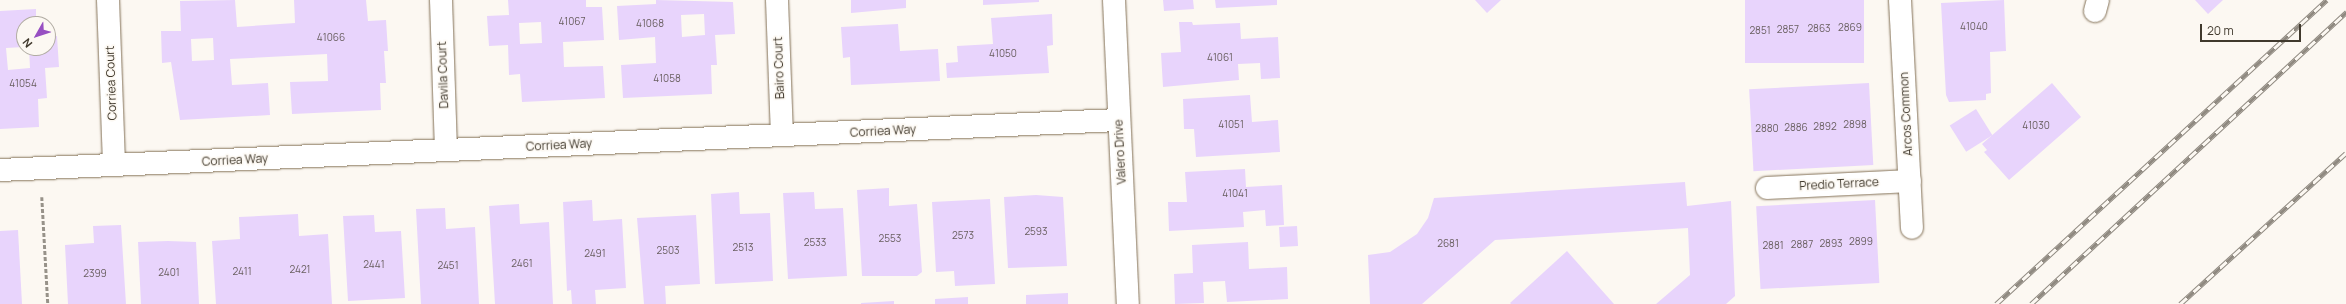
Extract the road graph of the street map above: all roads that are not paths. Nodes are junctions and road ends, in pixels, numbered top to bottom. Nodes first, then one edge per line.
1 (108, 0) edge
2 (441, 0) edge
3 (777, 0) edge
4 (1114, 0) edge
5 (1900, 0) edge
6 (1118, 120) junction
7 (782, 135) junction
8 (446, 150) junction
9 (114, 165) junction
10 (0, 170) edge
11 (1910, 181) junction
12 (1767, 188) dead end
13 (1912, 228) dead end
14 (1128, 304) edge

1 - 9 street, Corriea Court
2 - 8 street, Davila Court
3 - 7 street, Bairo Court
4 - 6 street, Valero Drive
5 - 11 street, Arcos Common
6 - 7 street, Corriea Way
6 - 14 street, Valero Drive
7 - 8 street, Corriea Way
8 - 9 street, Corriea Way
9 - 10 street, Corriea Way
11 - 12 street, Predio Terrace
11 - 13 street, Arcos Common

